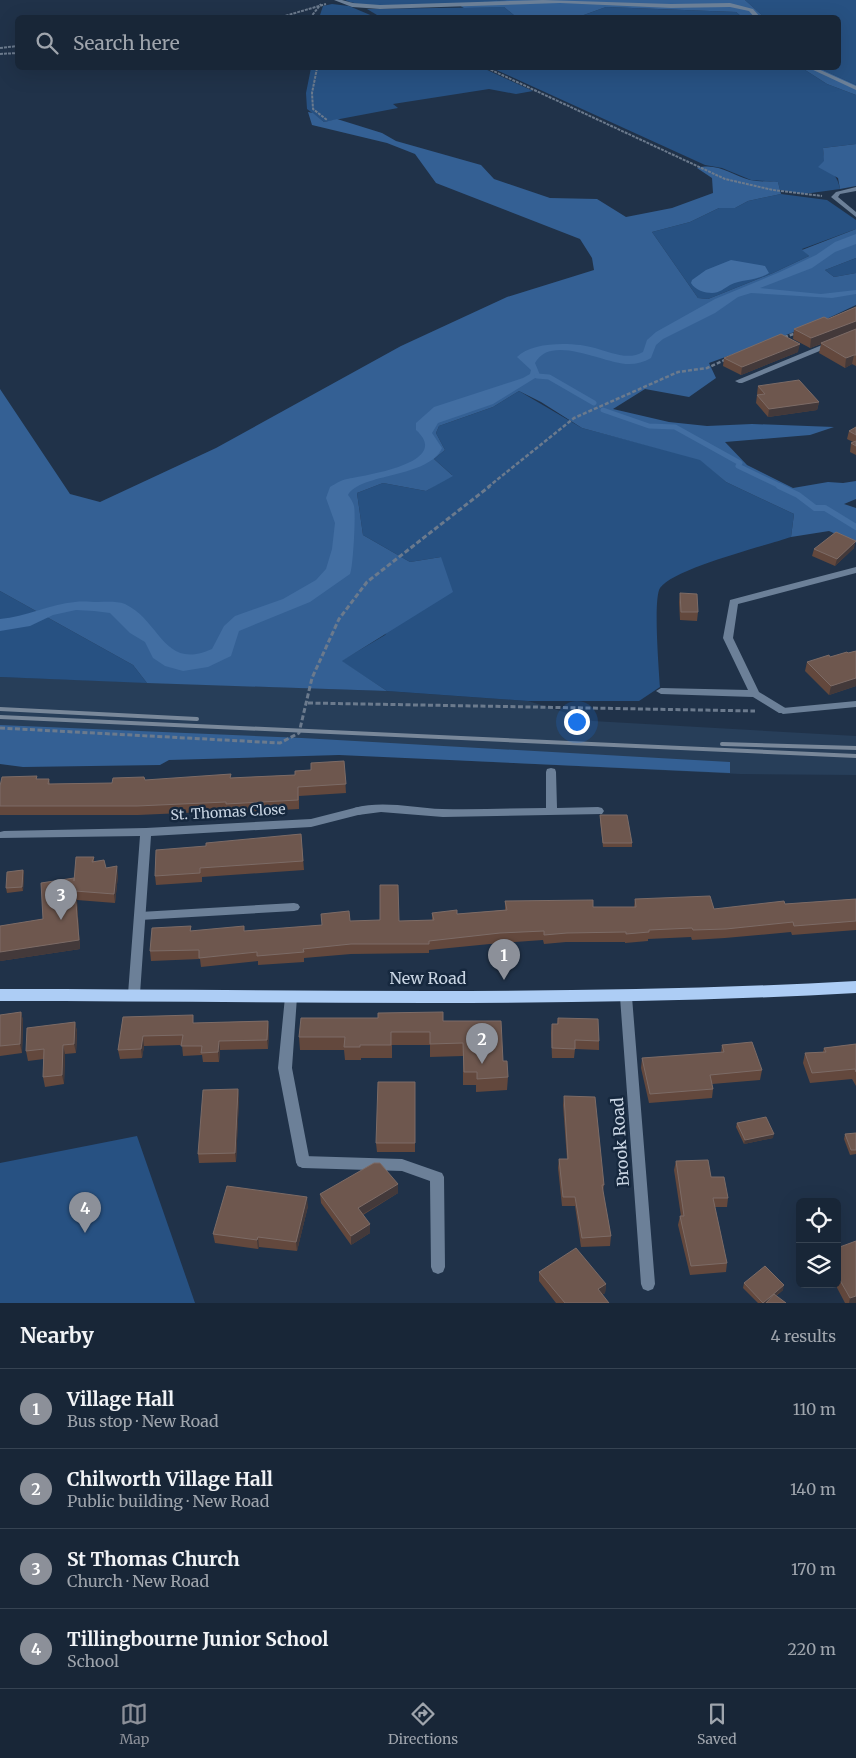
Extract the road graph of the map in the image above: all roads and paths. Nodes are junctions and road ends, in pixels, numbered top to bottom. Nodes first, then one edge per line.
1 (340, 2) edge
2 (316, 4) dead end
3 (322, 4) junction
4 (287, 15) edge
5 (313, 15) edge
6 (756, 15) edge
7 (15, 46) edge
8 (0, 48) edge
9 (15, 52) edge
10 (0, 54) edge
11 (317, 70) edge
12 (490, 70) edge
13 (816, 70) edge
14 (856, 88) edge
15 (327, 120) dead end
16 (856, 189) edge
17 (834, 197) junction
18 (856, 215) edge
19 (801, 332) edge
20 (856, 334) edge
21 (783, 338) edge
22 (731, 358) edge
23 (739, 381) dead end
24 (856, 570) edge
25 (661, 691) dead end
26 (755, 694) junction
27 (308, 703) junction
28 (856, 704) edge
29 (783, 711) junction
30 (0, 728) edge
31 (551, 772) dead end
32 (598, 811) dead end
33 (552, 812) junction
34 (146, 832) junction
35 (4, 835) dead end
36 (294, 907) dead end
37 (140, 916) junction
38 (856, 987) edge
39 (134, 994) junction
40 (0, 995) edge
41 (626, 997) junction
42 (291, 998) junction
43 (438, 1267) dead end
44 (648, 1284) dead end

1 - 3 path
1 - 6 street
2 - 3 path
3 - 4 path
3 - 5 path
7 - 8 path
9 - 10 path
11 - 15 path
12 - 17 path
13 - 14 street
16 - 17 street
17 - 18 street
19 - 21 path
20 - 23 street
22 - 27 path
24 - 26 street
25 - 26 street
26 - 29 street
27 - 29 path
27 - 30 path
28 - 29 street
31 - 33 street
32 - 33 street, St. Thomas Close
33 - 34 street, St. Thomas Close
34 - 35 street, St. Thomas Close
34 - 37 street
36 - 37 street
37 - 39 street
38 - 41 main road, New Road
39 - 40 main road, New Road
39 - 42 main road, New Road
41 - 42 main road, New Road
41 - 44 street, Brook Road
42 - 43 street

